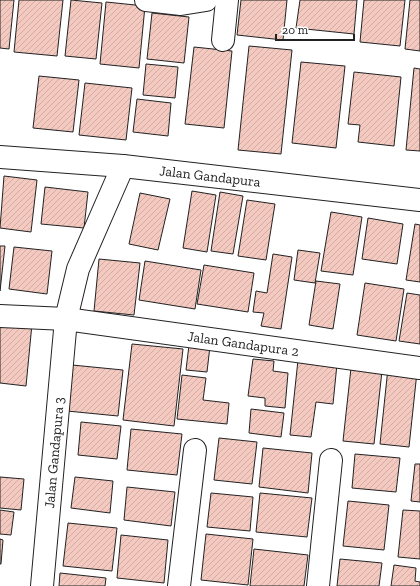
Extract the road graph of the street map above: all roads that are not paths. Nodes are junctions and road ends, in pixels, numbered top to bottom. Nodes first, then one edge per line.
1 (146, 0) edge
2 (206, 0) edge
3 (227, 0) edge
4 (223, 40) dead end
5 (0, 157) edge
6 (123, 166) junction
7 (420, 200) edge
8 (0, 316) edge
9 (66, 319) junction
10 (420, 368) edge
11 (195, 450) dead end
12 (331, 460) dead end
13 (42, 586) edge
14 (179, 586) edge
15 (318, 586) edge

1 - 2 street
3 - 4 street
5 - 6 street, Jalan Gandapura
6 - 7 street, Jalan Gandapura
6 - 9 street, Jalan Gandapura 3
8 - 9 street
9 - 10 street, Jalan Gandapura 2
9 - 13 street, Jalan Gandapura 3
11 - 14 street
12 - 15 street

